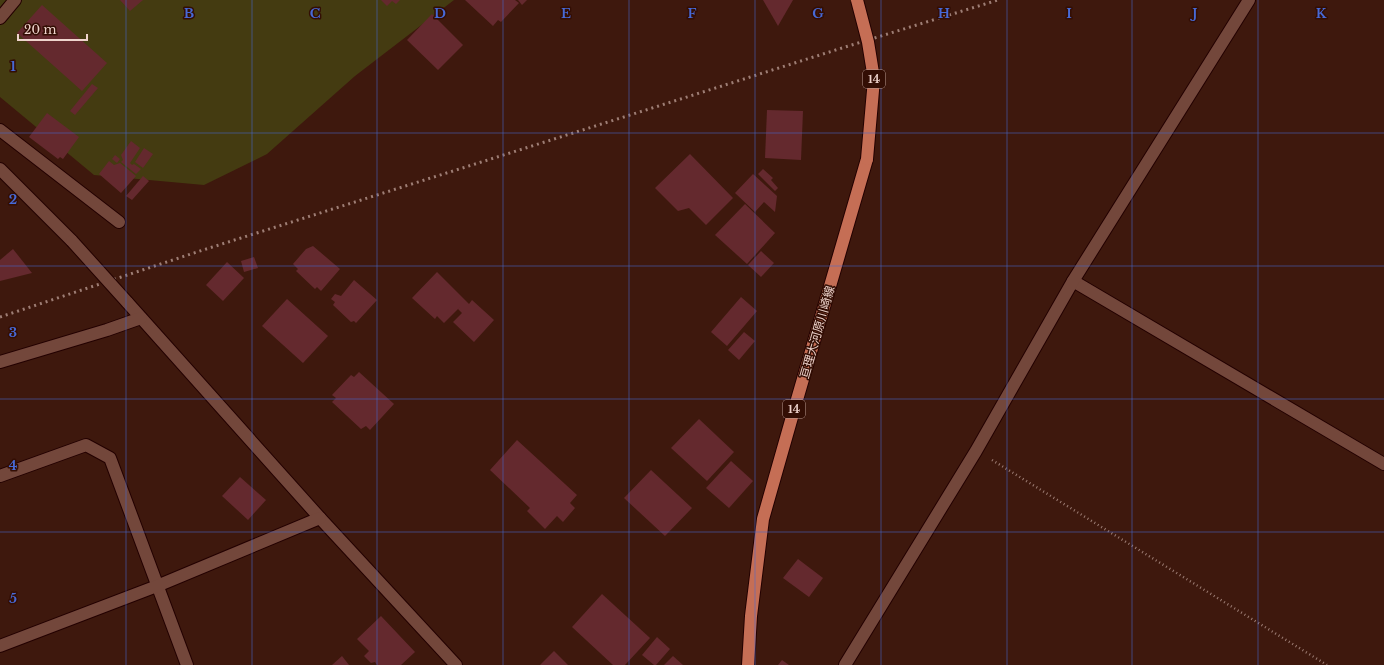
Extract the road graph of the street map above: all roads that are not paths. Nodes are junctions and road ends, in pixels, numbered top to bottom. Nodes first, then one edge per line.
1 (15, 0) edge
2 (857, 0) edge
3 (1249, 0) edge
4 (0, 18) edge
5 (0, 130) edge
6 (0, 169) edge
7 (119, 222) dead end
8 (1073, 281) junction
9 (141, 318) junction
10 (0, 362) edge
11 (1384, 464) edge
12 (0, 476) edge
13 (320, 518) junction
14 (157, 586) junction
15 (0, 646) edge
16 (187, 665) edge
17 (456, 665) edge
18 (748, 665) edge
19 (845, 665) edge

1 - 4 street
2 - 18 main road, 亘理大河原川崎線 / 14, bridge
3 - 8 street
5 - 7 street
6 - 9 street, bridge
8 - 11 street
8 - 19 street
9 - 10 street
9 - 13 street
12 - 14 street
13 - 14 street
13 - 17 street
14 - 15 street
14 - 16 street

